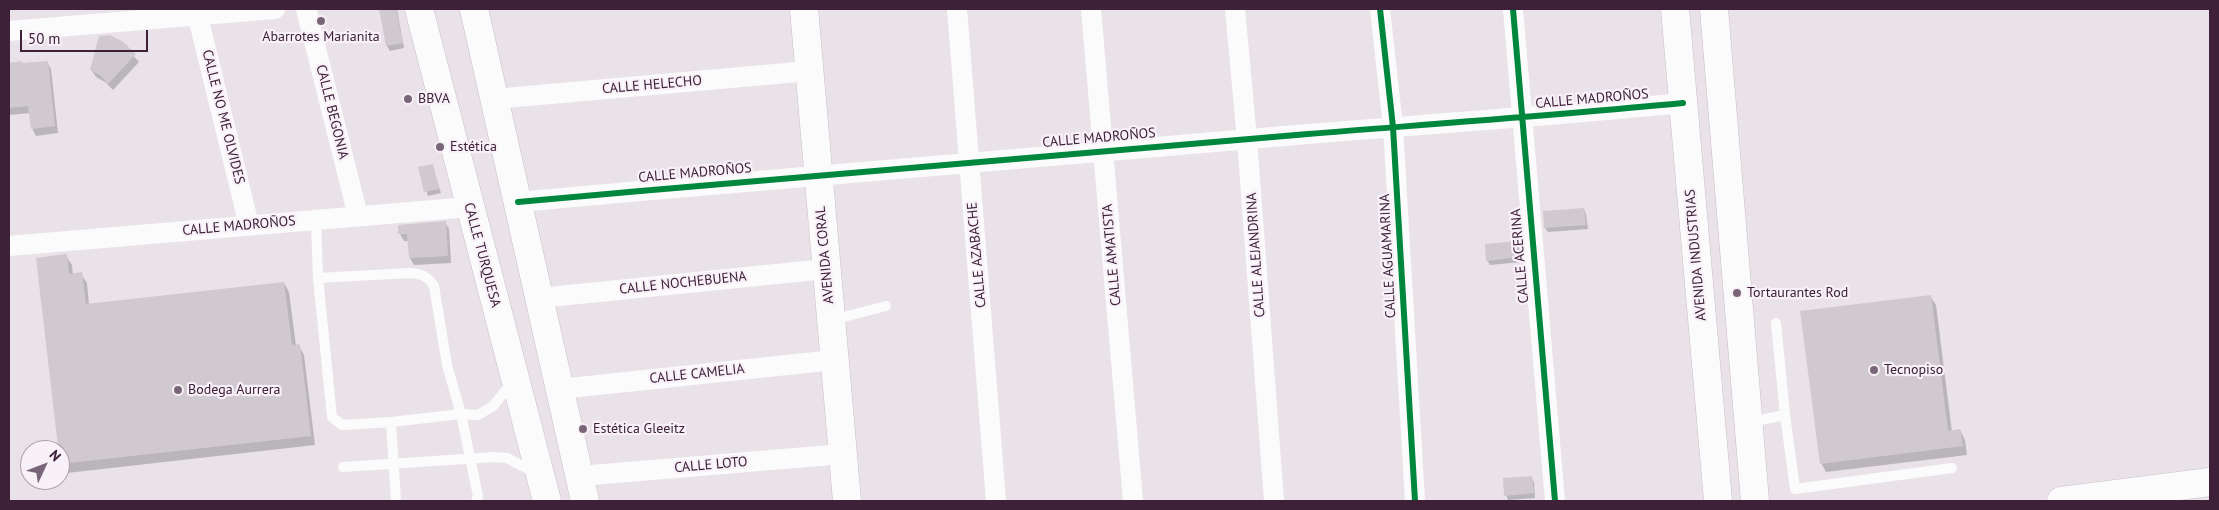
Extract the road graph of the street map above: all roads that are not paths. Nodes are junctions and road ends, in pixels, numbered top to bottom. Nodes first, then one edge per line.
1 (275, 9) edge
2 (306, 9) edge
3 (419, 9) edge
4 (474, 9) edge
5 (804, 9) edge
6 (957, 9) edge
7 (1091, 9) edge
8 (1235, 9) edge
9 (1380, 9) edge
10 (1513, 9) edge
11 (1676, 9) edge
12 (1714, 9) edge
13 (196, 12) edge
14 (9, 31) edge
15 (809, 71) junction
16 (494, 100) junction
17 (1683, 103) junction
18 (1521, 118) junction
19 (1393, 127) junction
20 (1248, 139) junction
21 (1104, 150) junction
22 (969, 162) junction
23 (818, 174) junction
24 (518, 202) junction
25 (469, 207) junction
26 (358, 216) junction
27 (316, 219) junction
28 (249, 225) junction
29 (9, 246) edge
30 (826, 269) junction
31 (318, 278) junction
32 (539, 298) junction
33 (886, 306) dead end
34 (831, 320) junction
35 (1776, 323) dead end
36 (834, 360) junction
37 (514, 380) junction
38 (560, 389) junction
39 (461, 414) junction
40 (1785, 415) junction
41 (391, 422) junction
42 (1748, 423) junction
43 (843, 454) junction
44 (470, 460) junction
45 (393, 464) junction
46 (343, 467) dead end
47 (1952, 468) dead end
48 (540, 476) junction
49 (2210, 482) edge
50 (582, 489) edge
51 (396, 501) edge
52 (476, 501) edge
53 (546, 501) edge
54 (847, 501) edge
55 (996, 501) edge
56 (1133, 501) edge
57 (1274, 501) edge
58 (1415, 501) edge
59 (1555, 501) edge
60 (1718, 501) edge
61 (1755, 501) edge
62 (2061, 501) edge

1 - 13 street
2 - 26 street, CALLE BEGONIA
3 - 25 main road, CALLE TURQUESA
4 - 16 main road
5 - 15 main road, AVENIDA CORAL
6 - 22 street, CALLE AZABACHE
7 - 21 street, CALLE AMATISTA
8 - 20 street, CALLE ALEJANDRINA
9 - 19 street, CALLE AGUAMARINA
10 - 18 street, CALLE ACERINA
11 - 17 main road, AVENIDA INDUSTRIAS
12 - 42 main road
13 - 14 street
13 - 28 street, CALLE NO ME OLVIDES
15 - 16 street, CALLE HELECHO
15 - 23 main road, AVENIDA CORAL
16 - 24 main road
17 - 18 street, CALLE MADROÑOS
17 - 60 main road, AVENIDA INDUSTRIAS
18 - 19 street, CALLE MADROÑOS
18 - 59 street, CALLE ACERINA
19 - 20 street, CALLE MADROÑOS
19 - 58 street, CALLE AGUAMARINA
20 - 21 street, CALLE MADROÑOS
20 - 57 street, CALLE ALEJANDRINA
21 - 22 street, CALLE MADROÑOS
21 - 56 street, CALLE AMATISTA
22 - 23 street, CALLE MADROÑOS
22 - 55 street, CALLE AZABACHE
23 - 24 street, CALLE MADROÑOS
23 - 30 main road, AVENIDA CORAL
24 - 32 main road
25 - 26 street, CALLE MADROÑOS
25 - 37 main road, CALLE TURQUESA
26 - 27 street, CALLE MADROÑOS
27 - 28 street, CALLE MADROÑOS
27 - 31 lane
28 - 29 street, CALLE MADROÑOS
30 - 32 street, CALLE NOCHEBUENA
30 - 34 main road, AVENIDA CORAL
31 - 39 lane
31 - 41 lane
32 - 38 main road
33 - 34 lane
34 - 36 main road, AVENIDA CORAL
35 - 40 lane
36 - 38 street, CALLE CAMELIA
36 - 43 main road, AVENIDA CORAL
37 - 39 lane
37 - 48 main road, CALLE TURQUESA
38 - 50 main road
39 - 41 lane
39 - 44 lane
40 - 42 lane
40 - 47 lane
41 - 45 lane
42 - 61 main road
43 - 50 street, CALLE LOTO
43 - 54 main road, AVENIDA CORAL
44 - 45 lane
44 - 48 lane
44 - 52 lane
45 - 46 lane
45 - 51 lane
48 - 53 main road, CALLE TURQUESA
49 - 62 main road

